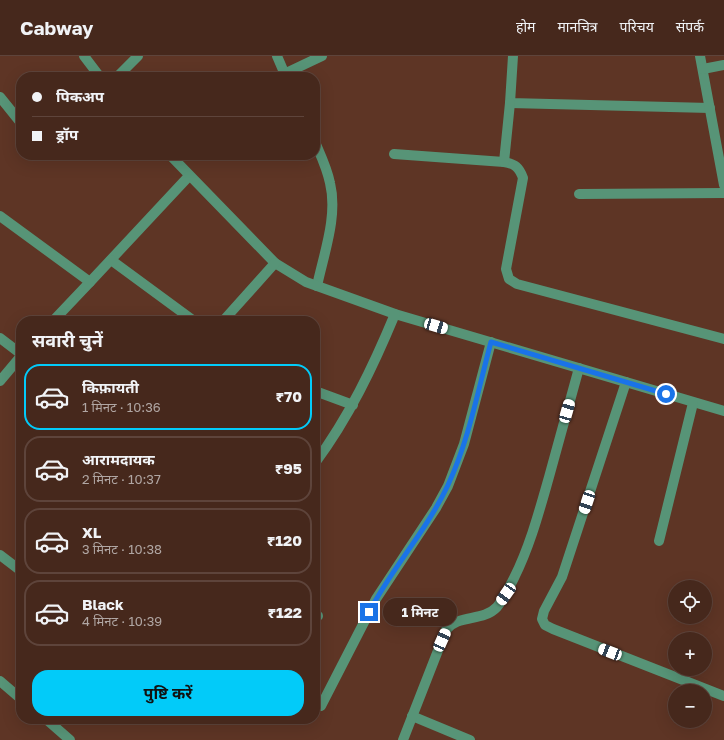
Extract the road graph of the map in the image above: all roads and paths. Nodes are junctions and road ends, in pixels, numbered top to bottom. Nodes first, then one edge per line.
1 (84, 56) edge
2 (138, 56) edge
3 (277, 56) edge
4 (322, 56) edge
5 (513, 56) edge
6 (700, 56) edge
7 (724, 65) edge
8 (703, 69) junction
9 (95, 72) edge
10 (122, 72) edge
11 (283, 72) edge
12 (292, 72) edge
13 (0, 97) edge
14 (510, 103) junction
15 (710, 108) junction
16 (16, 118) edge
17 (320, 153) edge
18 (394, 154) dead end
19 (175, 160) edge
20 (504, 162) junction
21 (190, 176) junction
22 (724, 184) edge
23 (724, 193) edge
24 (579, 194) dead end
25 (0, 216) edge
26 (111, 260) junction
27 (275, 263) junction
28 (90, 282) junction
29 (317, 286) junction
30 (396, 314) junction
31 (59, 316) edge
32 (187, 316) edge
33 (228, 316) edge
34 (0, 338) edge
35 (724, 339) edge
36 (491, 342) junction
37 (16, 351) edge
38 (16, 361) edge
39 (579, 368) junction
40 (0, 381) edge
41 (626, 382) junction
42 (320, 393) edge
43 (693, 403) junction
44 (353, 406) junction
45 (724, 411) edge
46 (320, 456) edge
47 (659, 541) dead end
48 (0, 555) edge
49 (16, 568) edge
50 (0, 682) edge
51 (16, 695) edge
52 (724, 696) edge
53 (321, 706) dead end
54 (412, 716) junction
55 (52, 724) edge
56 (70, 740) edge
57 (403, 740) edge
58 (470, 740) edge

1 - 9 street
2 - 10 street
3 - 11 street
4 - 12 street
5 - 14 street
6 - 8 street
7 - 8 street
8 - 15 street
13 - 16 street
14 - 15 street
14 - 20 street
15 - 22 street
17 - 29 street
18 - 20 street
19 - 21 street
20 - 35 street
21 - 26 street
21 - 27 street
23 - 24 street
25 - 28 street
26 - 28 street
26 - 32 street
27 - 29 street
27 - 33 street
28 - 31 street
29 - 30 street
30 - 36 street
30 - 44 street
34 - 37 street
36 - 39 street
36 - 53 street
38 - 40 street
39 - 41 street
39 - 54 street
41 - 43 street
41 - 52 street
42 - 44 street
43 - 45 street
43 - 47 street
44 - 46 street
48 - 49 street
50 - 51 street
54 - 57 street
54 - 58 street
55 - 56 street

